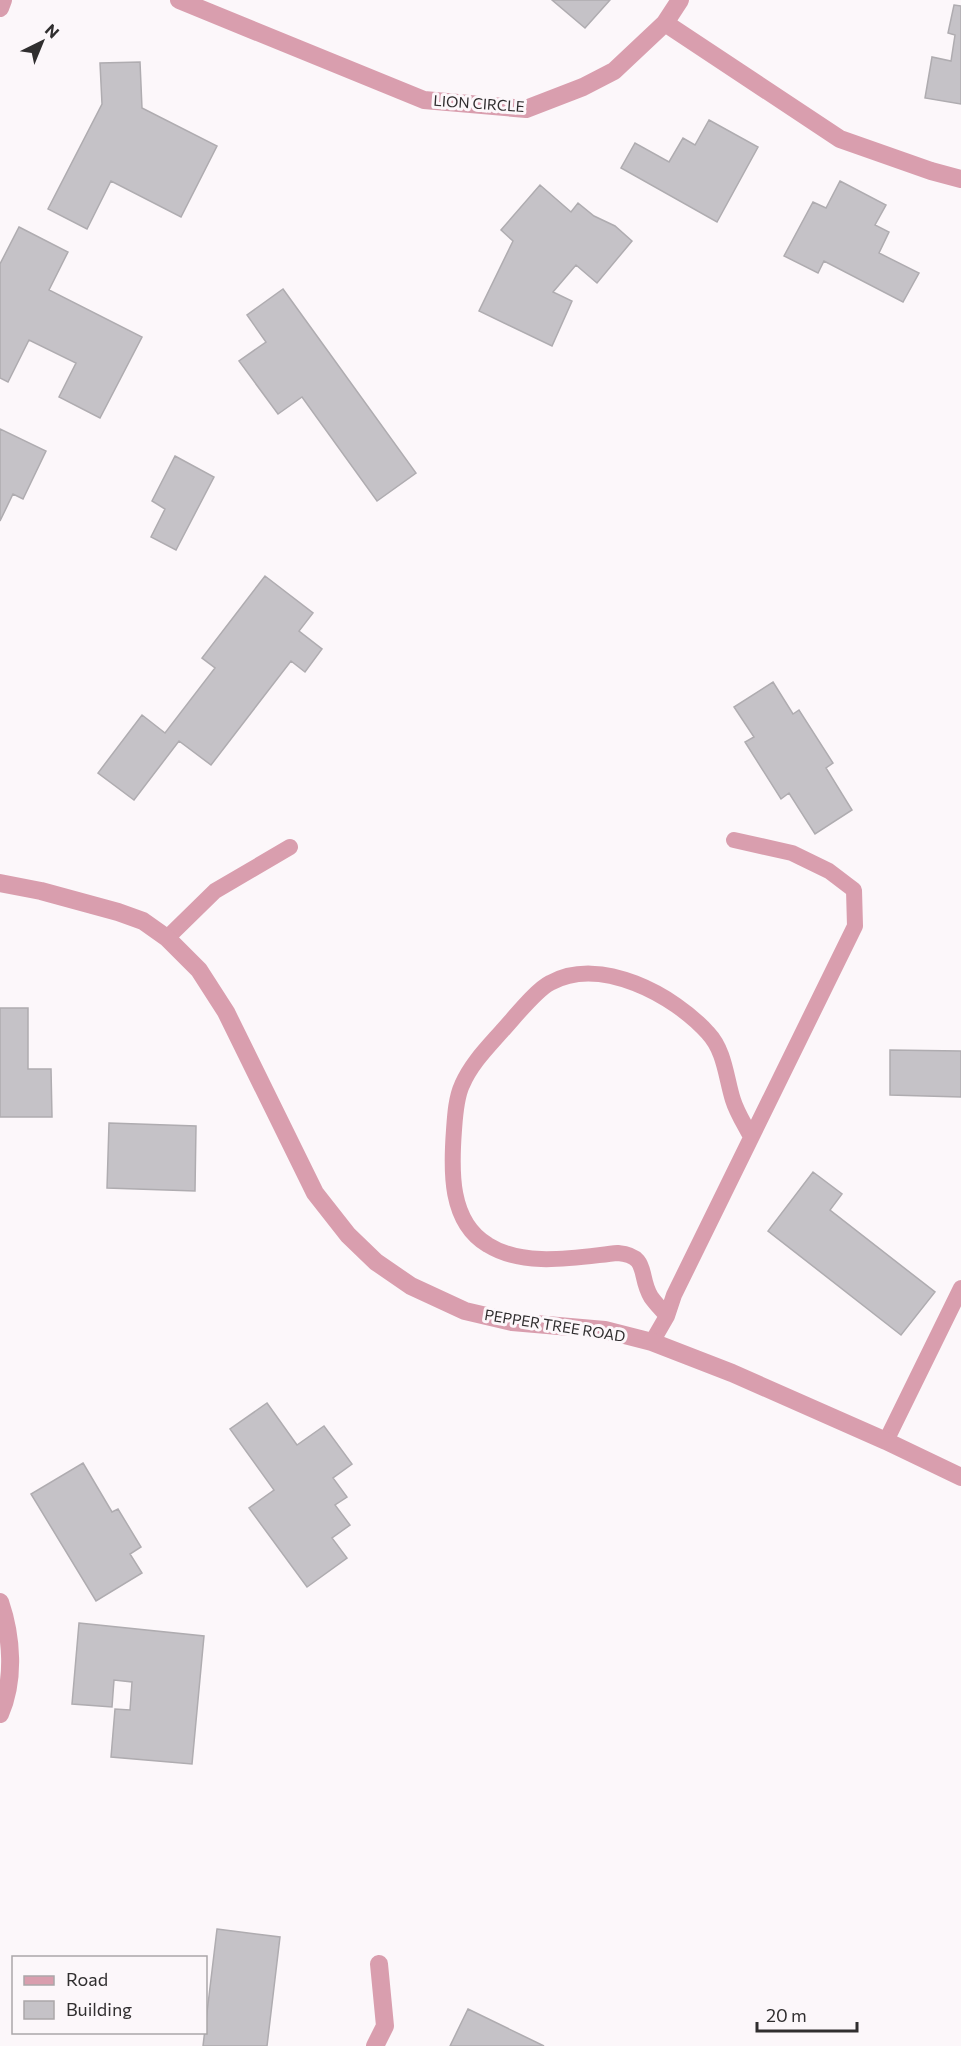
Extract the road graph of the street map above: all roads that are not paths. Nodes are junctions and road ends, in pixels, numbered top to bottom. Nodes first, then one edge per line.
1 (3, 0) edge
2 (179, 0) edge
3 (680, 0) edge
4 (0, 8) edge
5 (665, 23) junction
6 (961, 179) edge
7 (734, 840) dead end
8 (290, 847) dead end
9 (0, 883) edge
10 (166, 938) junction
11 (751, 1137) junction
12 (961, 1288) edge
13 (667, 1316) junction
14 (652, 1342) junction
15 (886, 1441) junction
16 (961, 1477) edge
17 (0, 1602) edge
18 (0, 1714) edge
19 (379, 1964) dead end
20 (375, 2046) edge

1 - 4 street
2 - 5 street, LION CIRCLE
3 - 5 street, LION CIRCLE
5 - 6 street
7 - 11 lane
8 - 10 lane
9 - 10 street, PEPPER TREE ROAD
10 - 14 street, PEPPER TREE ROAD
11 - 13 lane
11 - 13 lane
12 - 15 lane
13 - 14 lane
14 - 15 street, PEPPER TREE ROAD
15 - 16 street, PEPPER TREE ROAD
17 - 18 street
19 - 20 street

